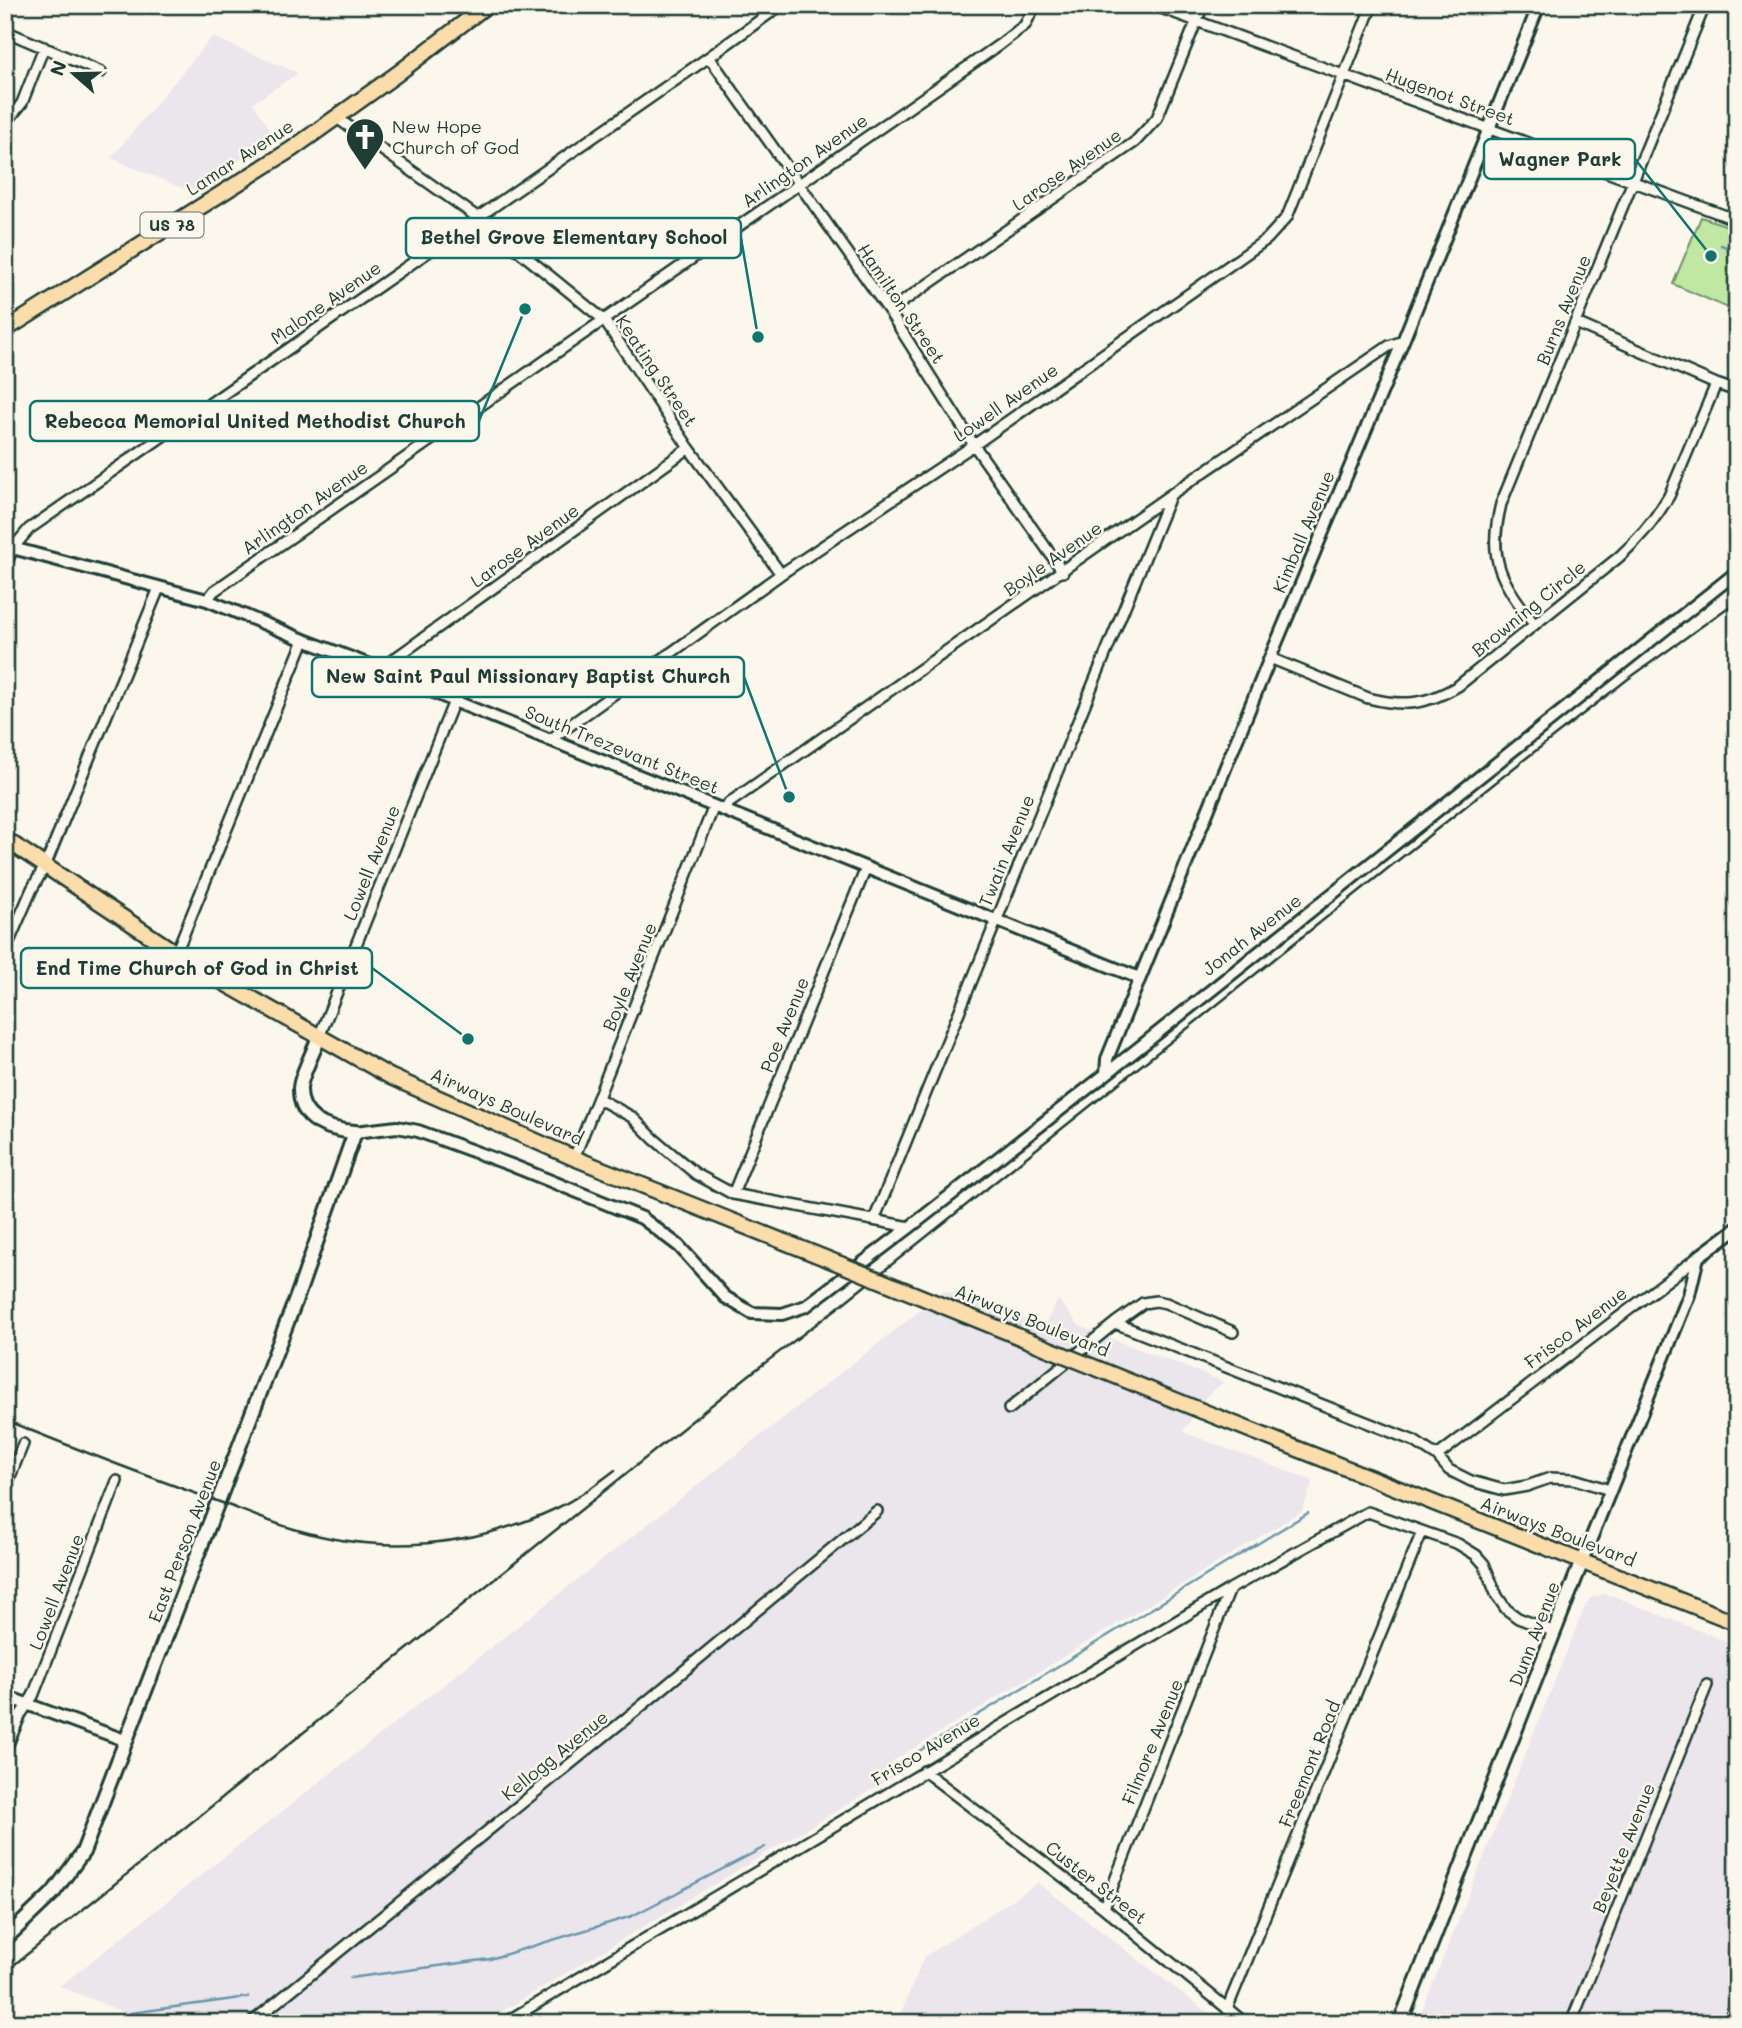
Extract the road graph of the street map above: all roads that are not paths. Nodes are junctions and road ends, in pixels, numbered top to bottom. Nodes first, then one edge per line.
1 (487, 5) edge
2 (780, 5) edge
3 (1035, 5) edge
4 (1153, 5) edge
5 (1203, 5) edge
6 (1371, 5) edge
7 (1539, 5) edge
8 (1705, 5) edge
9 (1197, 21) junction
10 (5, 30) edge
11 (44, 47) junction
12 (709, 57) junction
13 (101, 72) dead end
14 (1343, 76) junction
15 (337, 118) junction
16 (5, 124) edge
17 (1490, 127) junction
18 (1634, 183) junction
19 (799, 184) junction
20 (477, 217) junction
21 (1737, 220) edge
22 (889, 311) junction
23 (604, 320) junction
24 (1576, 323) junction
25 (5, 330) edge
26 (1403, 341) junction
27 (1716, 384) junction
28 (1737, 391) edge
29 (974, 445) junction
30 (689, 448) junction
31 (1170, 495) junction
32 (9, 547) edge
33 (5, 567) edge
34 (1063, 572) junction
35 (1737, 572) edge
36 (781, 574) junction
37 (159, 588) junction
38 (207, 600) junction
39 (1534, 624) junction
40 (304, 640) junction
41 (1270, 658) junction
42 (380, 669) junction
43 (454, 701) junction
44 (551, 739) junction
45 (719, 808) junction
46 (5, 839) edge
47 (46, 866) junction
48 (866, 868) junction
49 (996, 920) junction
50 (5, 951) edge
51 (176, 953) junction
52 (1139, 978) junction
53 (319, 1037) junction
54 (1106, 1074) junction
55 (599, 1099) junction
56 (355, 1132) junction
57 (574, 1158) junction
58 (733, 1194) junction
59 (874, 1220) junction
60 (910, 1227) junction
61 (1737, 1228) edge
62 (1698, 1257) junction
63 (1115, 1323) junction
64 (1233, 1332) dead end
65 (1009, 1409) dead end
66 (23, 1444) dead end
67 (1437, 1455) junction
68 (117, 1481) dead end
69 (5, 1489) edge
70 (1610, 1490) junction
71 (877, 1511) dead end
72 (1422, 1532) junction
73 (1582, 1561) junction
74 (1230, 1589) junction
75 (1737, 1623) edge
76 (1555, 1632) junction
77 (1707, 1685) dead end
78 (5, 1696) edge
79 (27, 1705) junction
80 (127, 1741) junction
81 (5, 1751) edge
82 (925, 1771) junction
83 (1104, 1908) junction
84 (5, 1939) edge
85 (1737, 2000) edge
86 (1227, 2009) junction
87 (5, 2017) edge
88 (8, 2023) edge
89 (251, 2023) edge
90 (504, 2023) edge
91 (1245, 2023) edge
92 (1400, 2023) edge
93 (1571, 2023) edge
94 (1728, 2023) edge

1 - 15 main road, Lamar Avenue / US 78
2 - 12 street, Malone Avenue
3 - 19 street, Arlington Avenue
4 - 9 street, Hugenot Street
5 - 9 street, Larose Avenue
6 - 14 street, Lowell Avenue
7 - 17 street, Kimball Avenue
8 - 18 street, Burns Avenue
9 - 14 street, Hugenot Street
9 - 22 street, Larose Avenue
10 - 11 street
11 - 13 street
11 - 16 street
12 - 19 street, Hamilton Street
12 - 20 street, Malone Avenue
14 - 17 street, Hugenot Street
14 - 29 street, Lowell Avenue
15 - 20 street, Keating Street
15 - 25 main road, Lamar Avenue / US 78
17 - 18 street, Hugenot Street
17 - 26 street, Kimball Avenue
18 - 21 street, Hugenot Street
18 - 24 street, Burns Avenue
19 - 22 street, Hamilton Street
19 - 23 street, Arlington Avenue
20 - 23 street, Keating Street
20 - 32 street, Malone Avenue
22 - 29 street, Hamilton Street
23 - 30 street, Keating Street
23 - 38 street, Arlington Avenue
24 - 27 street
24 - 39 street, Burns Avenue
26 - 31 street, Boyle Avenue
26 - 41 street, Kimball Avenue
27 - 28 street
27 - 39 street, Browning Circle
29 - 34 street, Hamilton Street
29 - 36 street, Lowell Avenue
30 - 36 street, Keating Street
30 - 42 street, Larose Avenue
31 - 34 street, Boyle Avenue
31 - 49 street, Twain Avenue
32 - 33 street, Malone Avenue
32 - 37 street, South Trezevant Street
34 - 45 street, Boyle Avenue
35 - 54 street, Jonah Avenue
36 - 44 street, Lowell Avenue
37 - 38 street, South Trezevant Street
37 - 47 street
38 - 40 street, South Trezevant Street
39 - 41 street, Browning Circle
40 - 42 street, South Trezevant Street
40 - 51 street
41 - 52 street, Kimball Avenue
42 - 43 street, South Trezevant Street
43 - 44 street, South Trezevant Street
43 - 53 street, Lowell Avenue
44 - 45 street, South Trezevant Street
45 - 48 street, South Trezevant Street
45 - 55 street, Boyle Avenue
46 - 47 main road, Airways Boulevard
47 - 50 street
47 - 51 main road, Airways Boulevard
48 - 49 street, South Trezevant Street
48 - 58 street, Poe Avenue
49 - 52 street, South Trezevant Street
49 - 59 street, Twain Avenue
51 - 53 main road, Airways Boulevard
52 - 54 street, Kimball Avenue
53 - 56 main road
53 - 57 main road, Airways Boulevard
54 - 60 street, Jonah Avenue
55 - 57 street, Boyle Avenue
55 - 58 street
56 - 60 street, Jonah Avenue
56 - 80 main road, East Person Avenue
57 - 73 main road, Airways Boulevard, bridge
58 - 59 street
59 - 60 street
61 - 62 street, Frisco Avenue
62 - 67 street, Frisco Avenue
62 - 70 street, Dunn Avenue
63 - 64 street
63 - 65 street
63 - 67 street, Airways Boulevard
66 - 69 street
67 - 70 street, Airways Boulevard
68 - 79 street, Lowell Avenue
70 - 73 street, Dunn Avenue
71 - 89 street, Kellogg Avenue
72 - 74 street, Frisco Avenue
72 - 76 street
72 - 86 street, Freemont Road
73 - 75 main road, Airways Boulevard
73 - 76 main road, Dunn Avenue
74 - 82 street, Frisco Avenue
74 - 83 street, Filmore Avenue
76 - 92 main road, Dunn Avenue
77 - 93 street, Beyette Avenue
78 - 79 street
79 - 80 street
79 - 81 street, Lowell Avenue
80 - 84 main road, East Person Avenue
82 - 83 street, Custer Street
82 - 90 street, Frisco Avenue
83 - 86 street, Custer Street
85 - 94 street
86 - 91 street, Custer Street
87 - 88 main road

